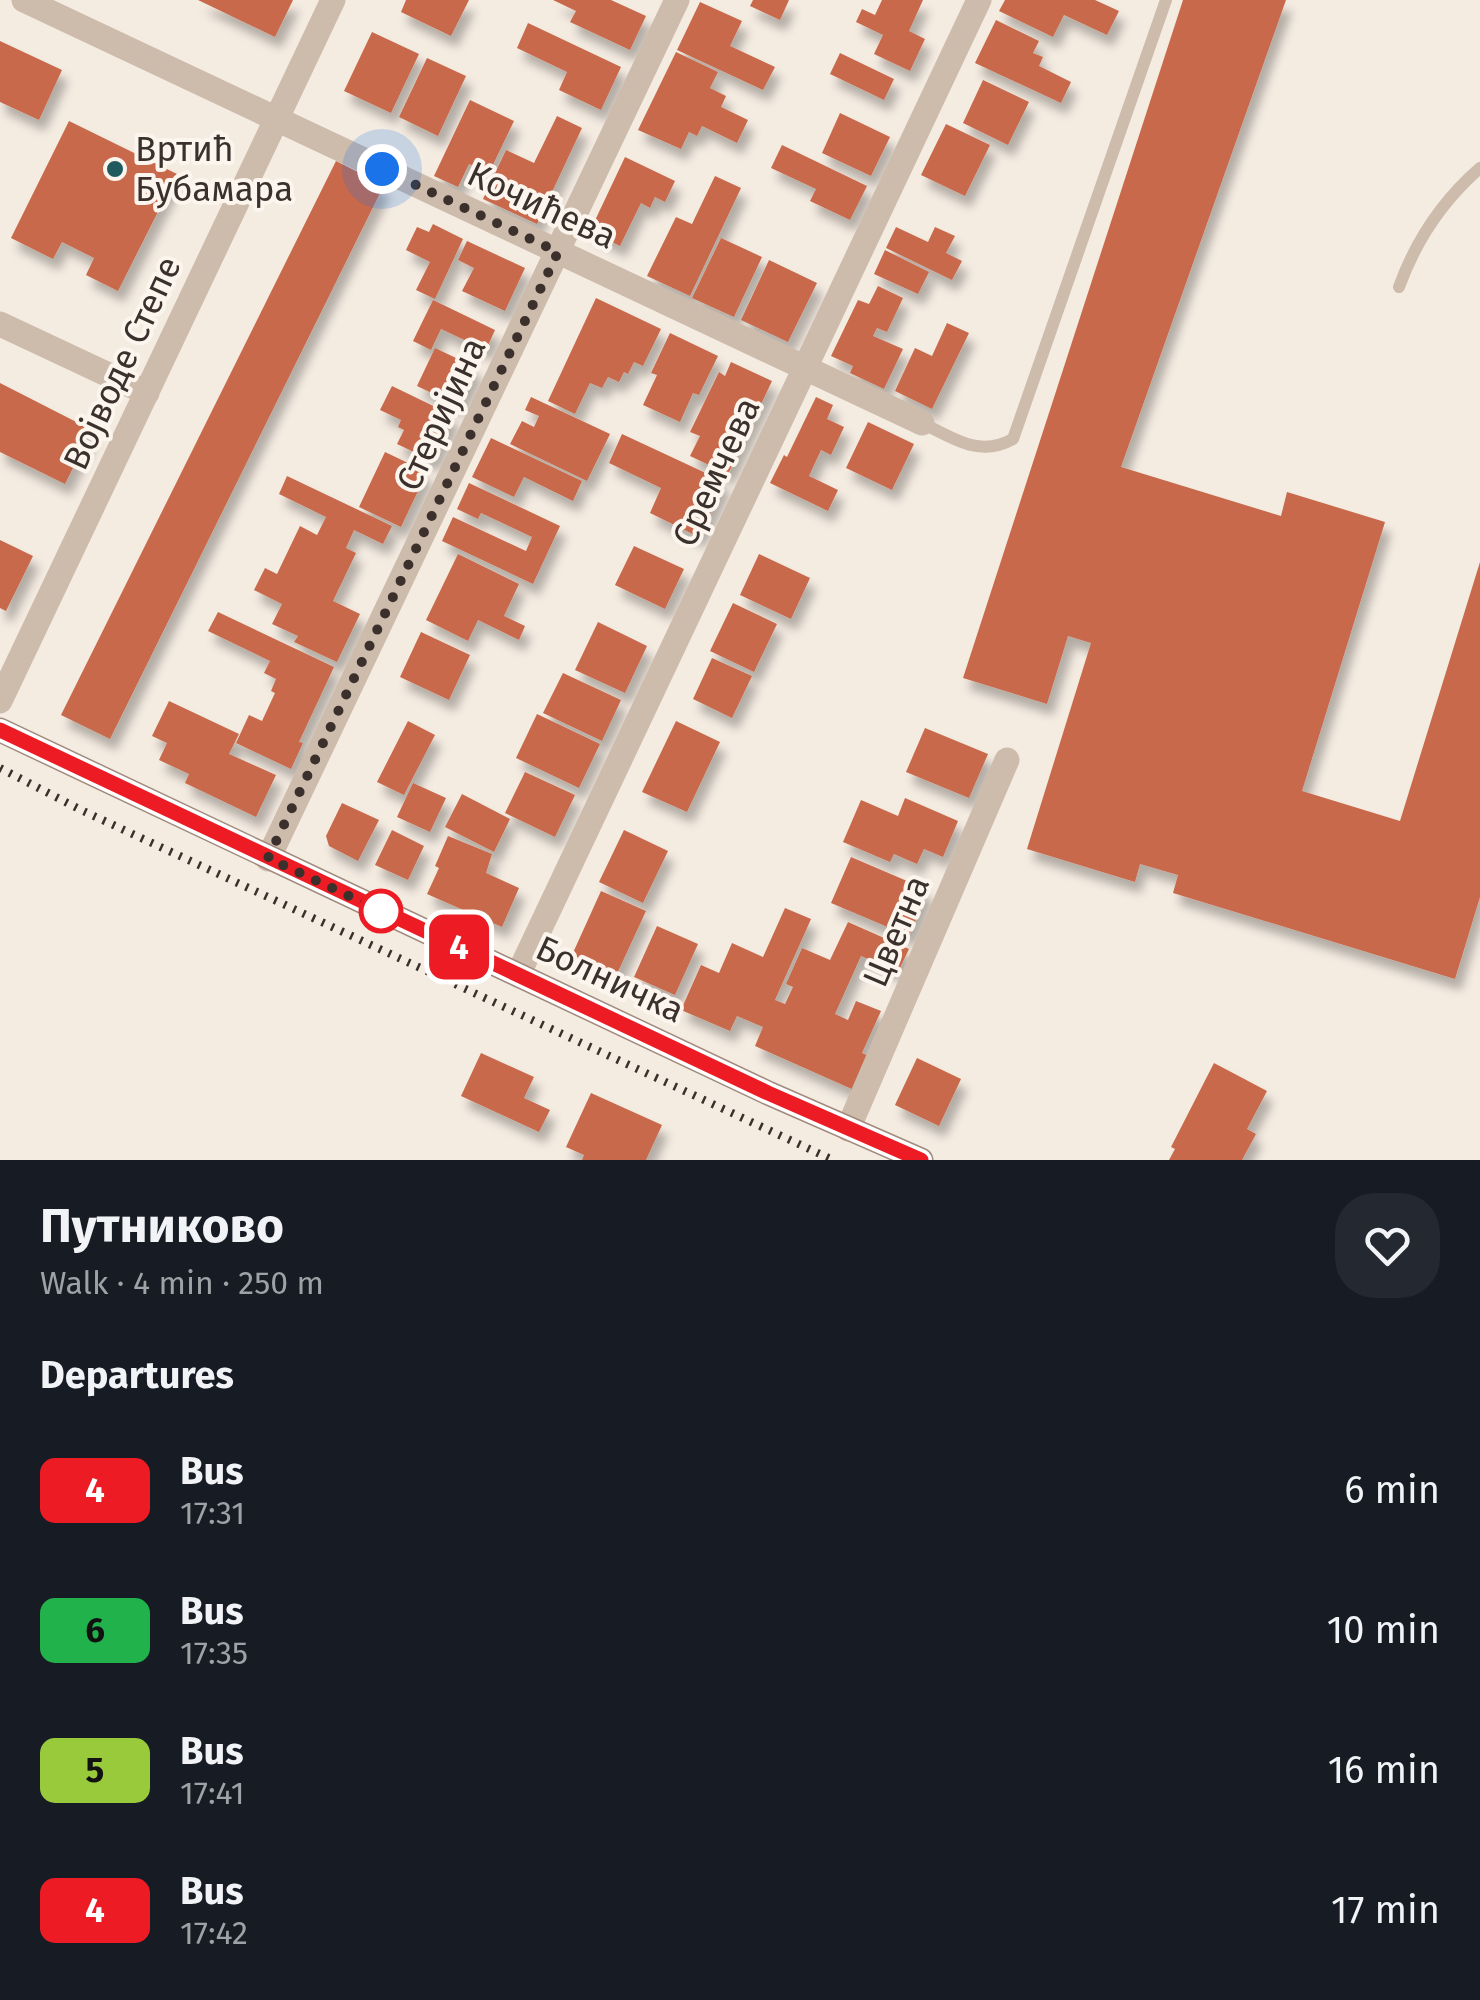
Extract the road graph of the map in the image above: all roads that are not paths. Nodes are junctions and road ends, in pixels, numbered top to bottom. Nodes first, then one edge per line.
1 (24, 0) edge
2 (333, 0) edge
3 (677, 0) edge
4 (979, 0) edge
5 (1166, 0) edge
6 (277, 119) junction
7 (1480, 168) edge
8 (558, 252) junction
9 (1399, 287) dead end
10 (0, 324) edge
11 (804, 368) junction
12 (147, 393) junction
13 (922, 423) joint
14 (0, 701) edge
15 (0, 730) edge
16 (1008, 760) dead end
17 (268, 858) junction
18 (518, 975) junction
19 (848, 1129) junction
20 (920, 1160) edge

1 - 6 street, Кочићева
2 - 6 street, Војводе Степе
3 - 8 street, Стеријина
4 - 11 street, Сремчева
5 - 13 lane
6 - 8 street, Кочићева
6 - 12 street, Војводе Степе
7 - 9 lane
8 - 11 street, Кочићева
8 - 17 street, Стеријина
10 - 12 street
11 - 13 street, Кочићева
11 - 18 street, Сремчева
12 - 14 street, Војводе Степе
15 - 17 street, Болничка
16 - 19 street, Цветна
17 - 18 street, Болничка
18 - 19 street, Болничка
19 - 20 street, Болничка

